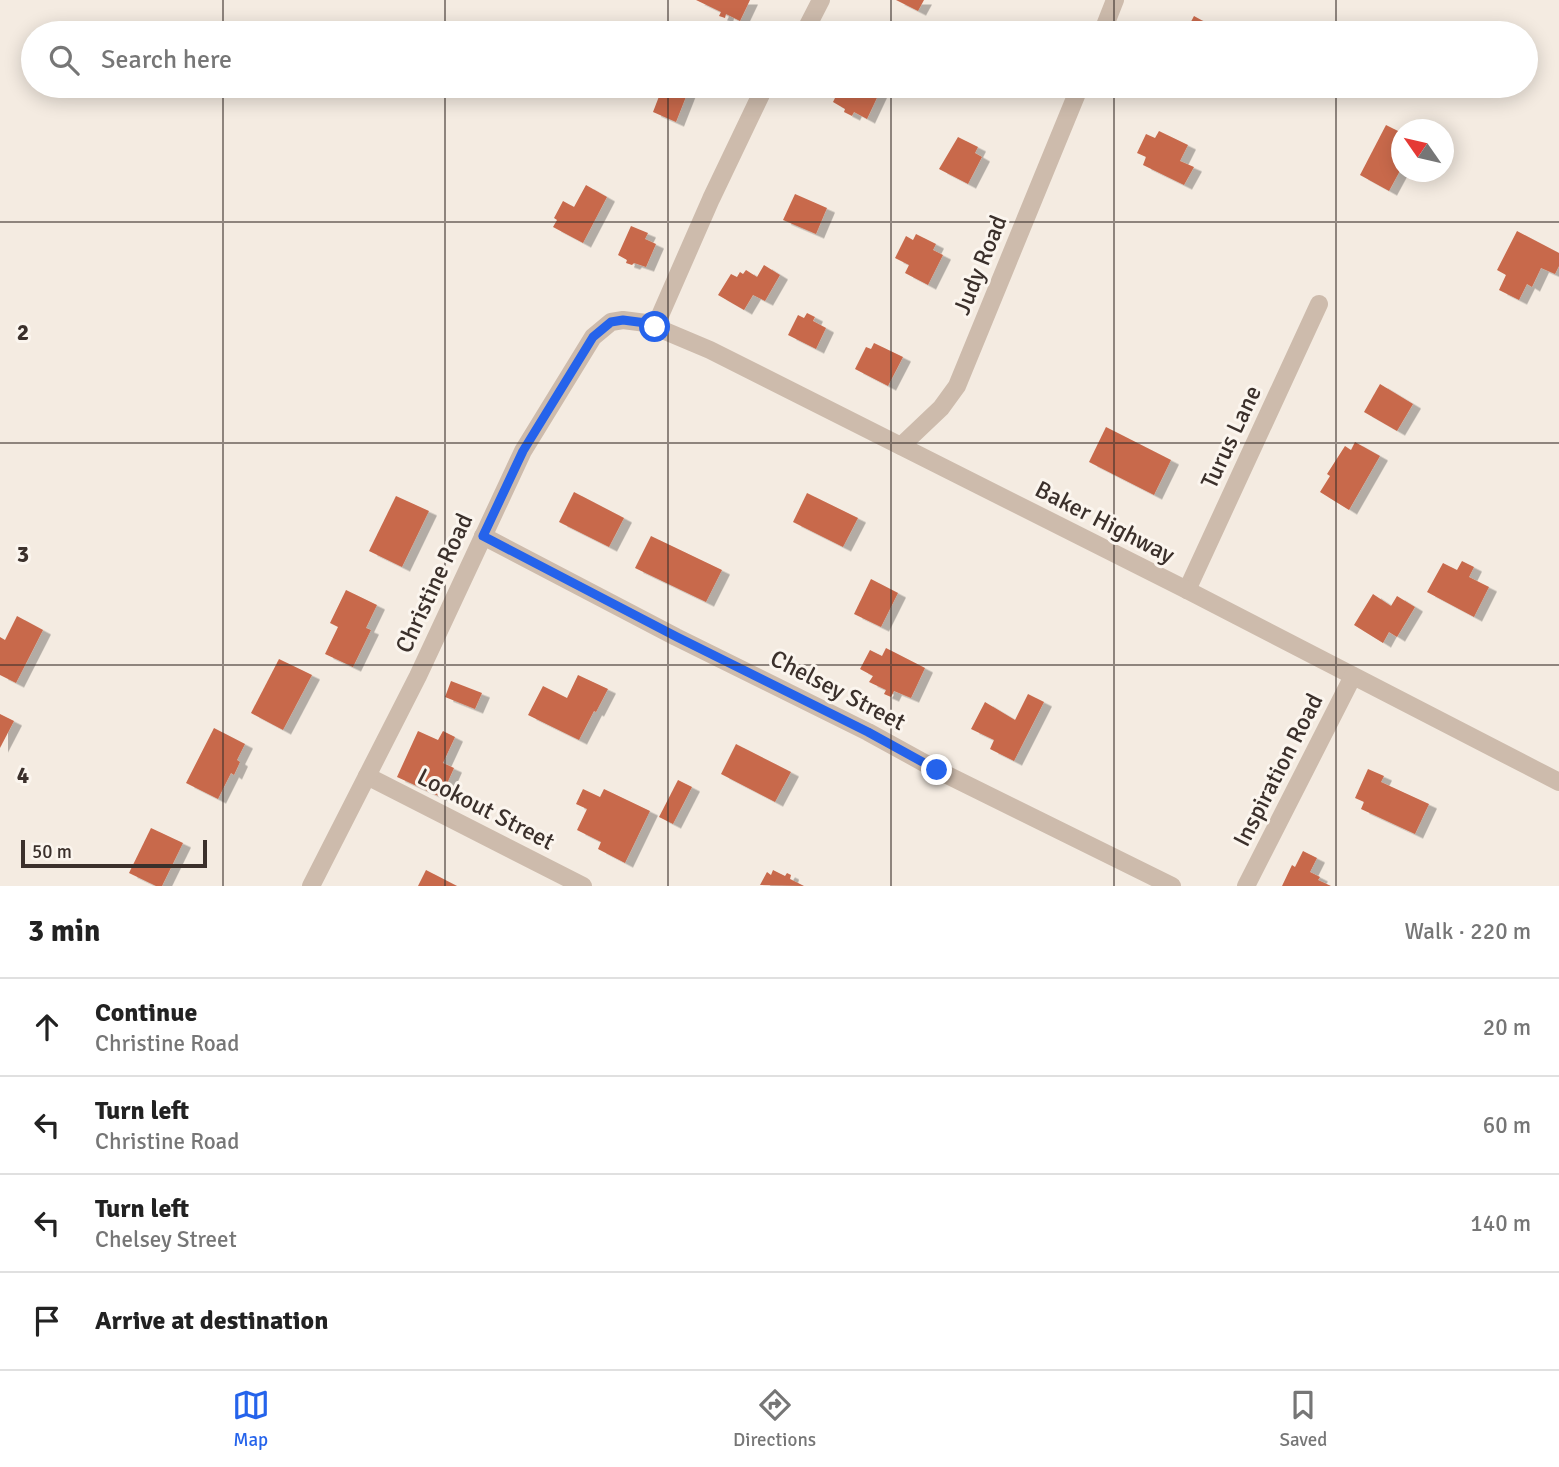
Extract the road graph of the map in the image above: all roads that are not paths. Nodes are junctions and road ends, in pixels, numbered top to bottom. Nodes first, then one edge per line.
1 (821, 0) edge
2 (1115, 0) edge
3 (810, 21) edge
4 (1107, 21) edge
5 (759, 98) edge
6 (1075, 98) edge
7 (1320, 304) dead end
8 (623, 320) joint
9 (655, 327) junction
10 (901, 446) junction
11 (483, 536) junction
12 (1187, 590) junction
13 (1353, 676) junction
14 (366, 776) junction
15 (1559, 782) edge
16 (310, 886) edge
17 (583, 886) edge
18 (1172, 886) edge
19 (1247, 886) edge

1 - 3 street
2 - 4 street
5 - 9 street
6 - 10 street, Judy Road
7 - 12 street, Turus Lane
8 - 9 street, Baker Highway
8 - 11 street, Christine Road
9 - 10 street, Baker Highway
10 - 12 street, Baker Highway
11 - 14 street, Christine Road
11 - 18 street, Chelsey Street
12 - 13 street, Baker Highway
13 - 15 street, Baker Highway
13 - 19 street, Inspiration Road
14 - 16 street, Christine Road
14 - 17 street, Lookout Street

